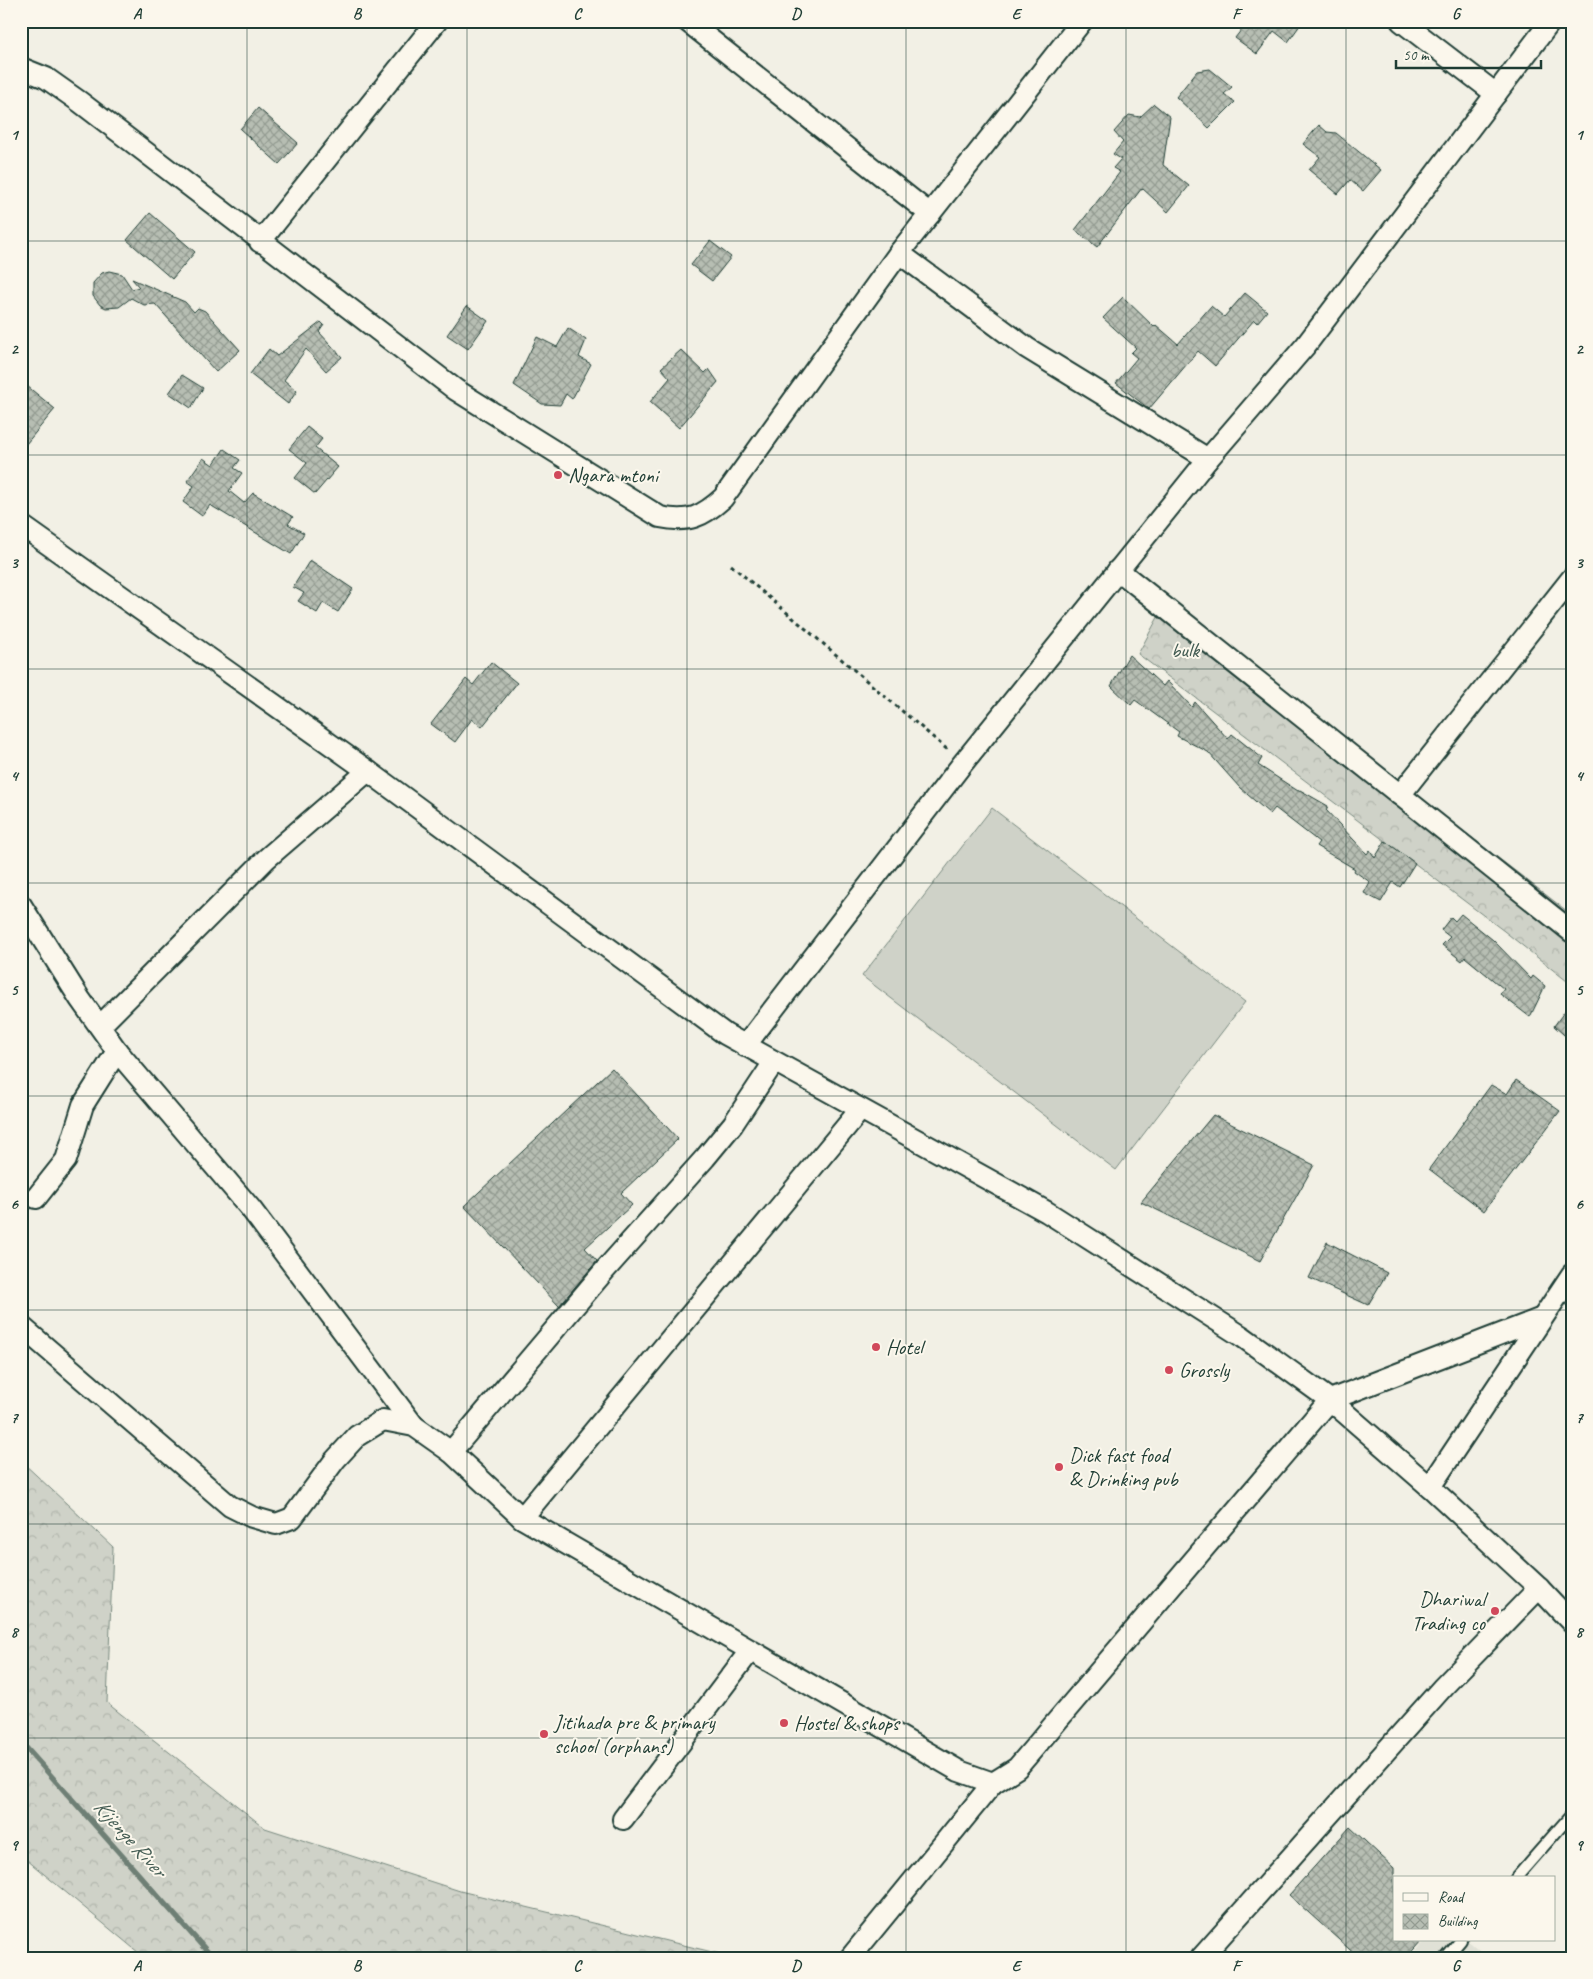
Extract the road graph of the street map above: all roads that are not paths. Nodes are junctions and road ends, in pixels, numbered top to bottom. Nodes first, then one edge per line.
1 (437, 21) edge
2 (687, 21) edge
3 (1082, 21) edge
4 (1401, 21) edge
5 (1552, 21) edge
6 (21, 68) edge
7 (1496, 94) junction
8 (930, 214) junction
9 (260, 242) junction
10 (899, 253) junction
11 (1208, 459) junction
12 (21, 525) edge
13 (1118, 570) junction
14 (1572, 578) edge
15 (368, 770) junction
16 (1400, 795) junction
17 (21, 906) edge
18 (1572, 932) edge
19 (100, 1026) junction
20 (745, 1046) junction
21 (117, 1051) junction
22 (774, 1062) junction
23 (860, 1110) junction
24 (36, 1198) dead end
25 (1572, 1274) edge
26 (1542, 1318) junction
27 (21, 1326) edge
28 (1330, 1400) junction
29 (414, 1426) junction
30 (451, 1452) junction
31 (1430, 1487) junction
32 (522, 1518) junction
33 (1539, 1588) junction
34 (1572, 1623) edge
35 (750, 1651) junction
36 (993, 1783) junction
37 (1572, 1814) edge
38 (623, 1819) dead end
39 (1518, 1876) edge
40 (1459, 1942) edge
41 (850, 1958) edge
42 (1201, 1958) edge
43 (1446, 1958) edge

1 - 9 street
2 - 8 street
3 - 8 street
4 - 7 street
5 - 7 street
6 - 9 street
7 - 11 street
8 - 10 street
9 - 10 street
10 - 11 street
11 - 13 street
12 - 15 street
13 - 16 street
13 - 20 street
14 - 16 street
15 - 19 street
15 - 20 street
16 - 18 street
17 - 19 street
19 - 21 street
20 - 22 street
21 - 24 street
21 - 29 street
22 - 23 street
22 - 30 street
23 - 28 street
23 - 32 street
25 - 26 street
26 - 28 street
26 - 31 street
27 - 29 street
28 - 31 street
28 - 36 street
29 - 30 street
30 - 32 street
31 - 33 street
32 - 35 street
33 - 34 street
33 - 42 street
35 - 36 street
35 - 38 street
36 - 41 street
37 - 39 lane
40 - 43 lane

